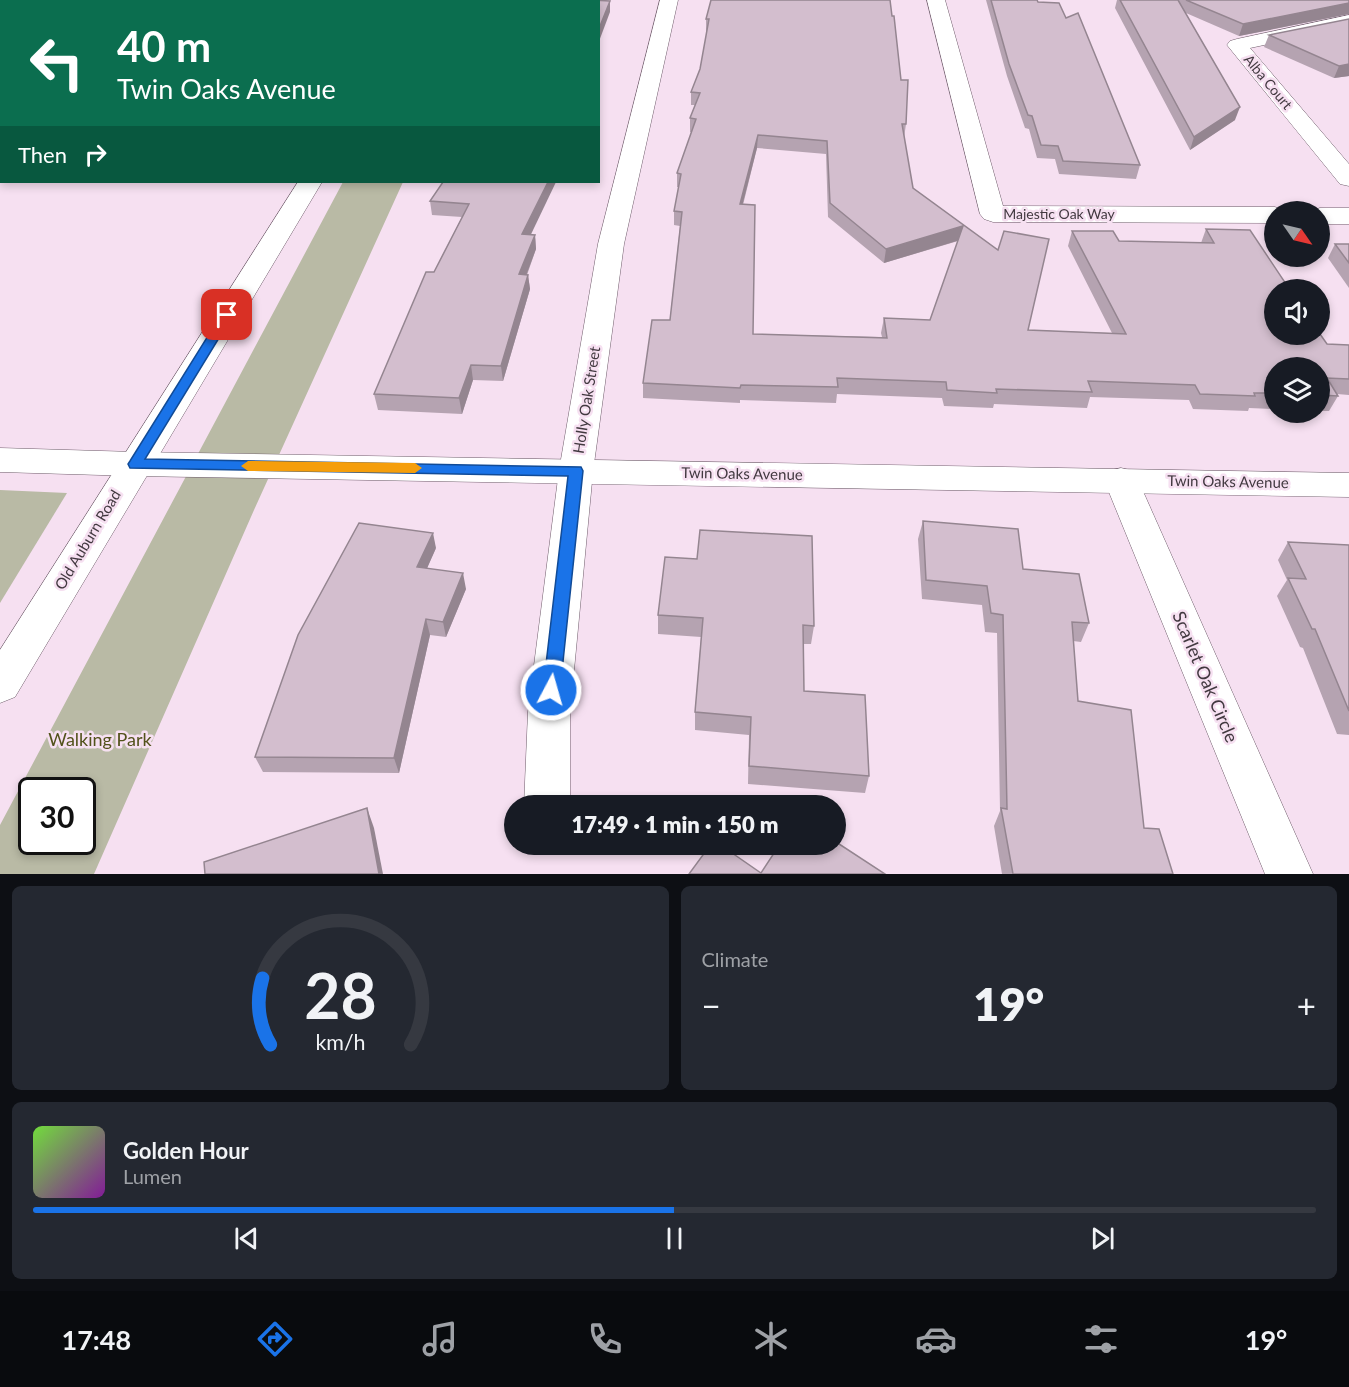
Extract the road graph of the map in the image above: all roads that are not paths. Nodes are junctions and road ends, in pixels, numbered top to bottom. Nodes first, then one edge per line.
1 (669, 0) edge
2 (936, 0) edge
3 (1349, 21) edge
4 (1349, 179) edge
5 (309, 183) edge
6 (1264, 215) edge
7 (1330, 216) edge
8 (1349, 216) edge
9 (0, 460) edge
10 (135, 464) junction
11 (576, 471) junction
12 (1121, 480) junction
13 (1349, 484) edge
14 (0, 685) edge
15 (547, 795) edge
16 (1289, 874) edge

1 - 11 street, Holly Oak Street
2 - 6 street, Majestic Oak Way
3 - 4 street, Alba Court
5 - 10 street, Old Auburn Road
7 - 8 street
9 - 10 street, Twin Oaks Avenue
10 - 11 street, Twin Oaks Avenue
10 - 14 street, Old Auburn Road
11 - 12 street, Twin Oaks Avenue
11 - 15 street, Holly Oak Street
12 - 13 street, Twin Oaks Avenue
12 - 16 street, Scarlet Oak Circle

